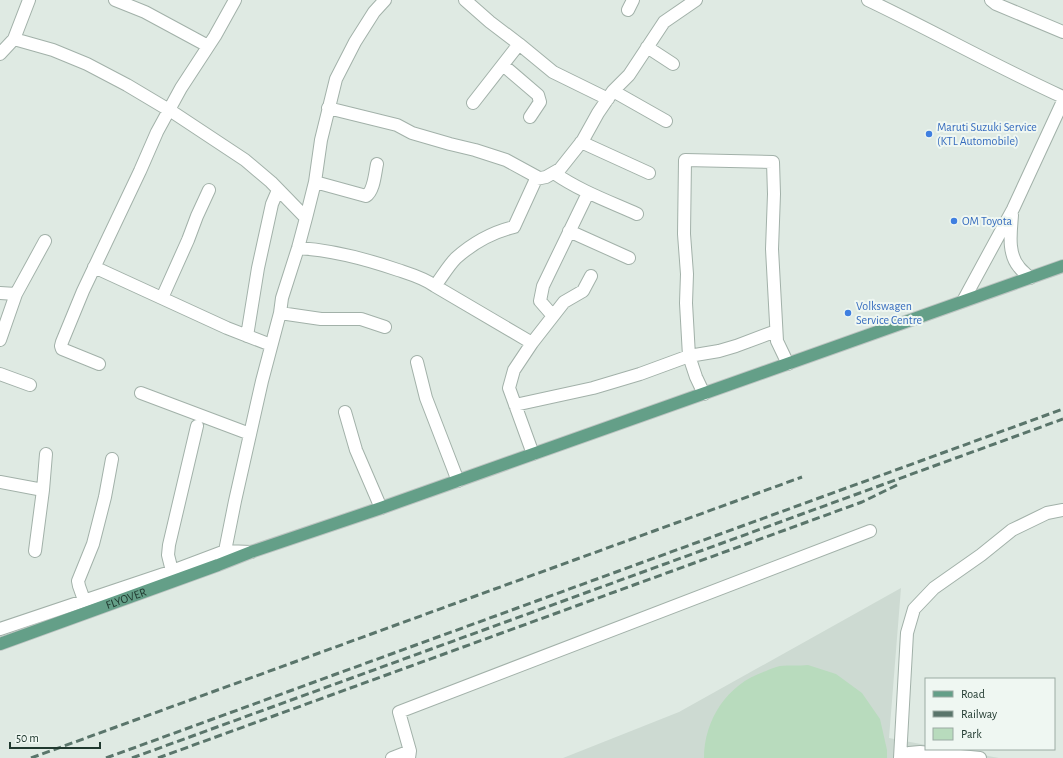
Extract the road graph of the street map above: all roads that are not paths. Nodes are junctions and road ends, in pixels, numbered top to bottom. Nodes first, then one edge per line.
1 (29, 0) edge
2 (115, 0) edge
3 (235, 0) edge
4 (385, 0) edge
5 (696, 0) edge
6 (868, 0) edge
7 (991, 0) edge
8 (472, 2) edge
9 (1063, 32) edge
10 (14, 39) junction
11 (519, 44) junction
12 (208, 46) junction
13 (647, 47) junction
14 (0, 54) edge
15 (673, 64) dead end
16 (503, 65) junction
17 (611, 95) junction
18 (1063, 97) edge
19 (1063, 101) edge
20 (473, 103) dead end
21 (328, 108) junction
22 (169, 110) junction
23 (530, 117) dead end
24 (666, 121) dead end
25 (582, 142) junction
26 (378, 164) dead end
27 (554, 173) junction
28 (649, 173) dead end
29 (539, 178) junction
30 (315, 182) junction
31 (209, 190) dead end
32 (278, 190) junction
33 (588, 193) junction
34 (1013, 209) junction
35 (637, 214) dead end
36 (306, 218) junction
37 (569, 231) junction
38 (46, 241) dead end
39 (298, 248) junction
40 (629, 258) dead end
41 (1063, 266) edge
42 (94, 267) junction
43 (591, 276) dead end
44 (1030, 278) junction
45 (435, 286) junction
46 (0, 293) edge
47 (16, 294) junction
48 (162, 298) junction
49 (963, 302) junction
50 (280, 313) junction
51 (553, 316) junction
52 (385, 327) dead end
53 (776, 330) junction
54 (247, 336) junction
55 (0, 340) edge
56 (532, 343) junction
57 (271, 345) junction
58 (689, 356) junction
59 (417, 362) dead end
60 (99, 364) dead end
61 (788, 364) junction
62 (0, 374) edge
63 (30, 384) dead end
64 (141, 393) dead end
65 (704, 394) junction
66 (515, 405) junction
67 (345, 412) dead end
68 (197, 426) dead end
69 (250, 434) junction
70 (46, 454) dead end
71 (533, 454) junction
72 (112, 459) dead end
73 (458, 481) junction
74 (0, 482) edge
75 (43, 490) junction
76 (381, 508) junction
77 (1063, 510) edge
78 (870, 531) dead end
79 (225, 550) junction
80 (35, 551) dead end
81 (252, 552) junction
82 (172, 571) junction
83 (84, 600) junction
84 (0, 629) edge
85 (0, 644) edge
86 (410, 754) edge
87 (392, 758) edge
88 (900, 758) edge
89 (903, 758) edge
90 (980, 758) edge

1 - 10 street
2 - 12 street
3 - 12 street
4 - 21 street
5 - 13 street
6 - 18 street
7 - 9 street
8 - 11 street
10 - 14 street
10 - 22 street
11 - 16 street
11 - 17 street
12 - 22 street
13 - 15 street
13 - 17 street
16 - 20 street
16 - 23 street
17 - 24 street
17 - 25 street
19 - 34 street
21 - 29 street
21 - 30 street
22 - 32 street
22 - 42 street
25 - 27 street
25 - 28 street
26 - 30 street
27 - 29 street
27 - 33 street
29 - 45 street
30 - 36 street
31 - 48 street
32 - 36 street
32 - 54 street
33 - 35 street
33 - 37 street
34 - 44 street
34 - 49 street
36 - 39 street
37 - 40 street
37 - 51 street
38 - 47 street
39 - 45 street
39 - 50 street
41 - 44 main road, FLYOVER
42 - 48 street
42 - 60 street
43 - 51 street
44 - 49 main road, FLYOVER
45 - 56 street
46 - 47 street
47 - 55 street
48 - 54 street
49 - 61 main road, FLYOVER
50 - 52 street
50 - 57 street
51 - 56 street
53 - 58 street
53 - 58 street
53 - 61 street
54 - 57 street
56 - 66 street
57 - 69 street
58 - 65 street
58 - 66 street
59 - 73 street
61 - 65 main road, FLYOVER
62 - 63 street
64 - 69 street
65 - 71 main road, FLYOVER
66 - 71 street
67 - 76 street
68 - 82 street
69 - 79 street
70 - 75 street
71 - 73 main road, FLYOVER
72 - 83 street
73 - 76 main road, FLYOVER
74 - 75 street
75 - 80 street
76 - 81 main road, FLYOVER
77 - 88 street
78 - 86 street
79 - 81 street
79 - 82 street
81 - 85 main road, FLYOVER
82 - 83 street
83 - 84 street
86 - 87 street
89 - 90 street

